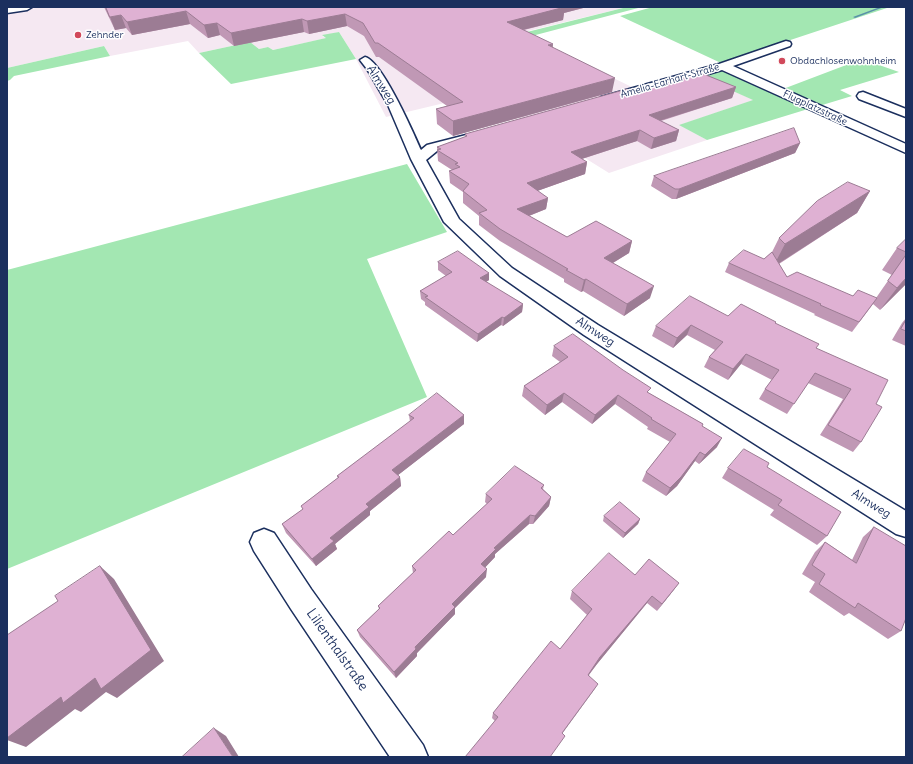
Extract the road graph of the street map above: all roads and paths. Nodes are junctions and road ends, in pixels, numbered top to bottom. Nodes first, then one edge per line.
1 (27, 7) edge
2 (7, 10) edge
3 (786, 44) dead end
4 (365, 60) dead end
5 (724, 66) junction
6 (863, 96) dead end
7 (593, 103) edge
8 (906, 113) edge
9 (478, 135) edge
10 (906, 149) edge
11 (418, 159) junction
12 (906, 525) edge
13 (264, 542) dead end
14 (411, 757) edge

1 - 2 street
3 - 5 street, Amelia-Earhart-Straße
4 - 11 street, Almweg
5 - 7 street, Amelia-Earhart-Straße
5 - 10 street, Flugplatzstraße
6 - 8 street
9 - 11 street
11 - 12 street, Almweg
13 - 14 street, Lilienthalstraße

